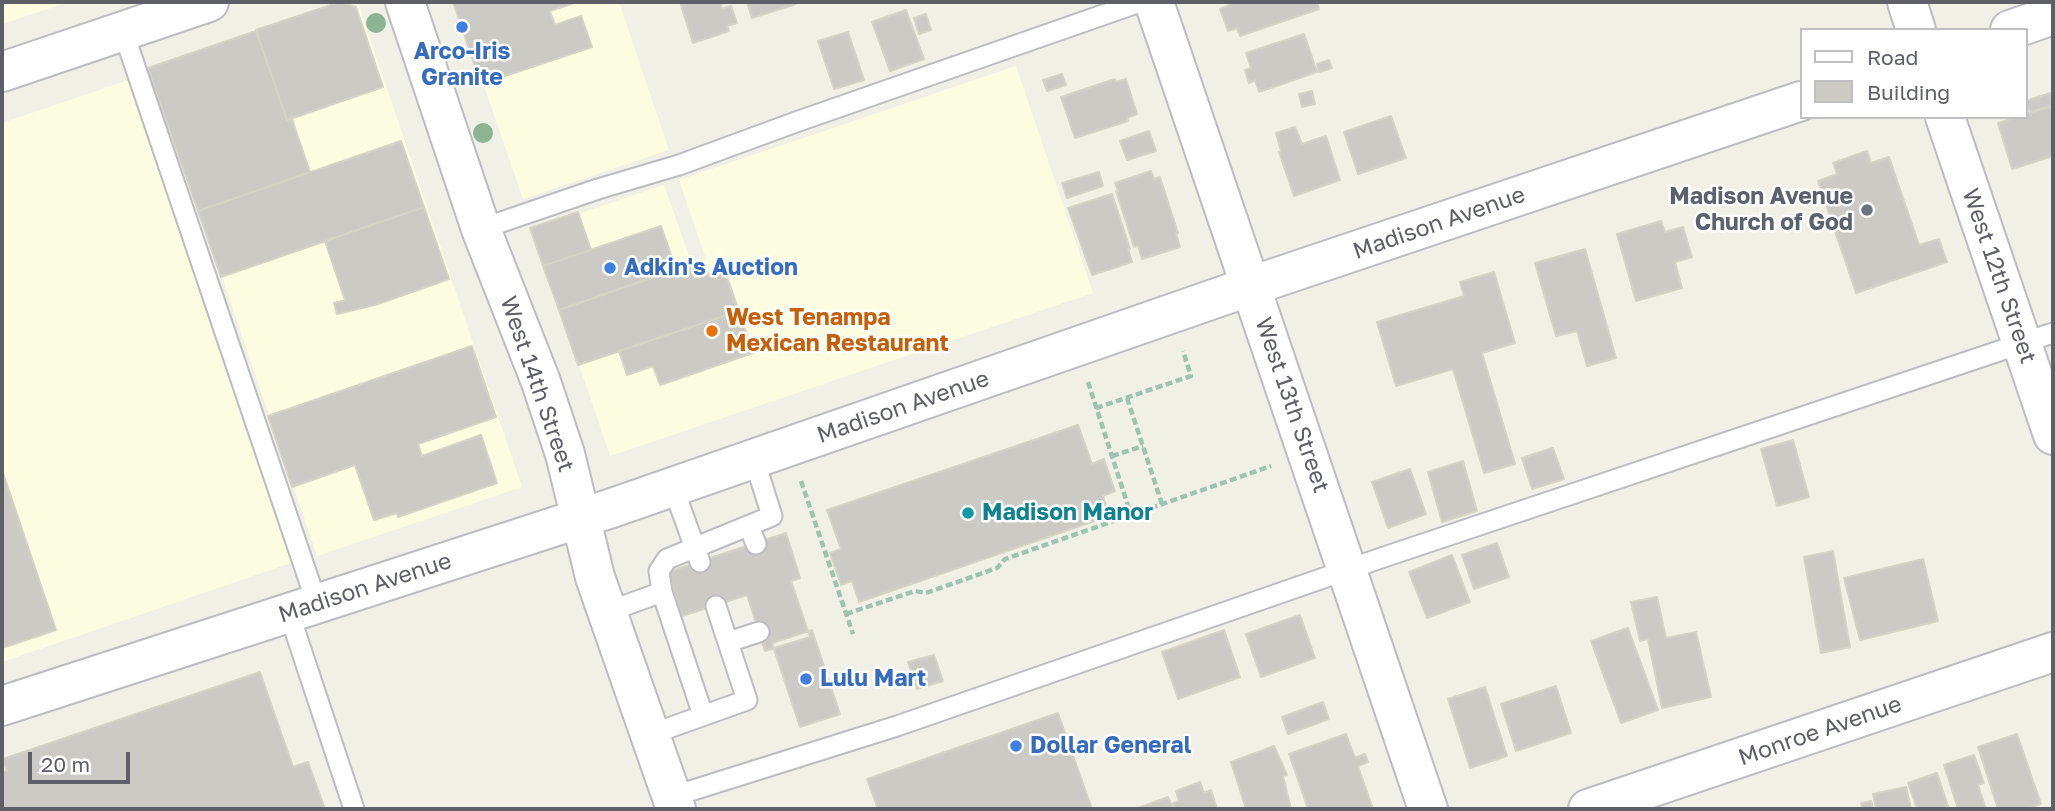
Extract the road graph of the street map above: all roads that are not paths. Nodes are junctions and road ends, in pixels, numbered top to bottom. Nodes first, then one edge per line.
1 (209, 2) edge
2 (405, 2) edge
3 (1140, 2) edge
4 (1154, 2) edge
5 (1907, 2) edge
6 (2053, 15) edge
7 (1915, 28) edge
8 (2016, 28) edge
9 (123, 31) junction
10 (2, 72) edge
11 (1800, 101) edge
12 (1946, 119) edge
13 (481, 229) junction
14 (1251, 286) junction
15 (2038, 338) edge
16 (2053, 435) edge
17 (754, 459) junction
18 (673, 487) junction
19 (579, 518) junction
20 (698, 554) junction
21 (1348, 569) junction
22 (662, 592) junction
23 (716, 606) dead end
24 (303, 608) junction
25 (607, 612) junction
26 (758, 632) dead end
27 (728, 642) junction
28 (2053, 652) edge
29 (2, 706) edge
30 (703, 715) junction
31 (649, 735) junction
32 (673, 803) edge
33 (354, 809) edge
34 (1428, 809) edge
35 (1588, 809) edge

1 - 9 street
2 - 13 street, West 14th Street
3 - 13 lane
4 - 14 street, West 13th Street
5 - 7 street
6 - 8 street
9 - 10 street
9 - 24 lane
11 - 14 street, Madison Avenue
12 - 15 street, West 12th Street
13 - 19 street, West 14th Street
14 - 17 street, Madison Avenue
14 - 21 street, West 13th Street
15 - 16 street, West 12th Street
15 - 21 lane
17 - 18 street, Madison Avenue
17 - 20 lane
18 - 19 street, Madison Avenue
18 - 20 lane
19 - 24 street, Madison Avenue
19 - 25 street, West 14th Street
20 - 22 lane
21 - 32 lane
21 - 34 street, West 13th Street
22 - 25 lane
22 - 30 lane
23 - 27 lane
24 - 29 street, Madison Avenue
24 - 33 lane
25 - 31 street, West 14th Street
26 - 27 lane
27 - 30 lane
28 - 35 street, Monroe Avenue
30 - 31 lane
31 - 32 street, West 14th Street

